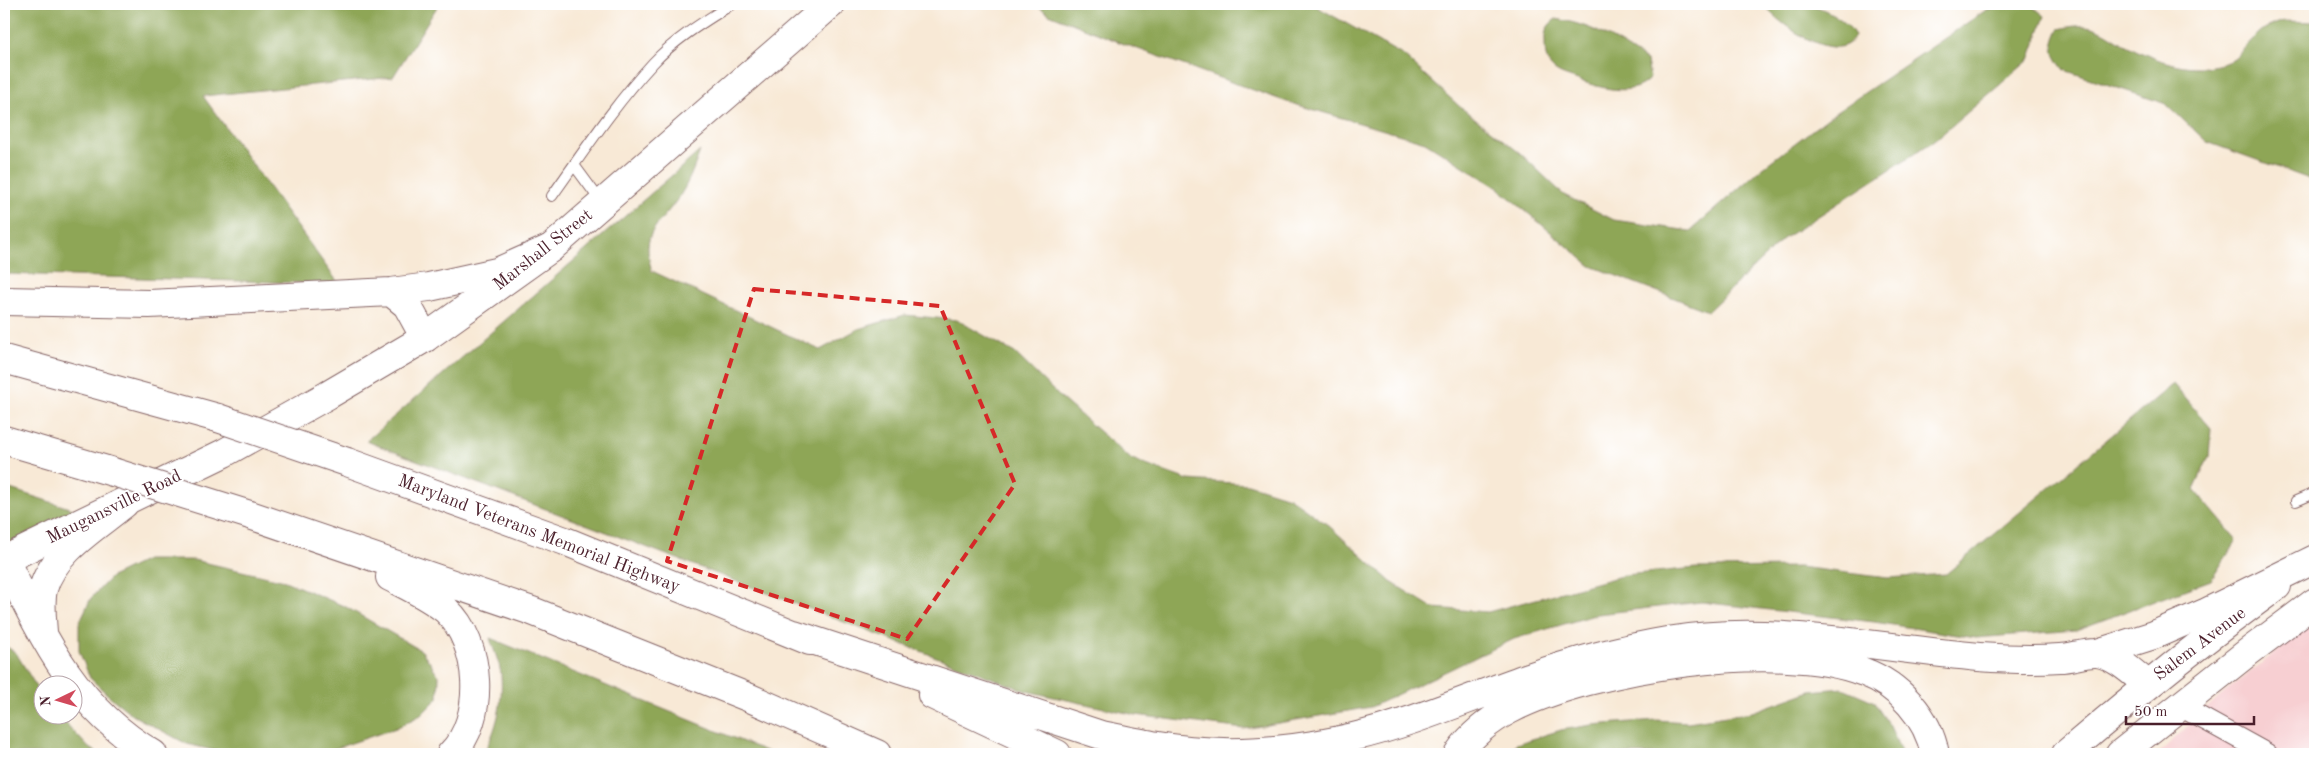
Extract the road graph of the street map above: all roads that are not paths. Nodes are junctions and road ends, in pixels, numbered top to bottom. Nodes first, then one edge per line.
1 (732, 4) edge
2 (831, 4) edge
3 (574, 165) junction
4 (552, 196) dead end
5 (603, 204) junction
6 (551, 248) junction
7 (391, 292) junction
8 (4, 301) edge
9 (424, 338) junction
10 (4, 359) edge
11 (4, 440) edge
12 (224, 453) joint
13 (2315, 493) edge
14 (2296, 500) dead end
15 (124, 504) junction
16 (299, 531) junction
17 (2315, 559) edge
18 (4, 560) edge
19 (2315, 602) edge
20 (794, 634) junction
21 (43, 638) junction
22 (2097, 653) junction
23 (2147, 684) junction
24 (2180, 706) junction
25 (2262, 753) edge
26 (153, 754) edge
27 (451, 754) edge
28 (877, 754) edge
29 (1057, 754) edge
30 (1458, 754) edge
31 (1935, 754) edge
32 (2066, 754) edge
33 (2120, 754) edge

1 - 3 lane
2 - 5 main road, Marshall Street
3 - 4 lane
3 - 5 lane
5 - 6 main road, Marshall Street
6 - 7 main road
6 - 9 main road, Marshall Street
7 - 8 main road
7 - 9 main road
9 - 12 main road, Marshall Street
10 - 20 main road, Maryland Veterans Memorial Highway, bridge
11 - 16 main road, bridge
12 - 15 main road, Maugansville Road
13 - 14 lane
15 - 18 main road, Maugansville Road
15 - 21 main road
16 - 27 main road
16 - 28 main road
17 - 22 main road
17 - 23 main road, Salem Avenue
18 - 21 main road
19 - 24 main road, Salem Avenue
20 - 22 main road
20 - 29 main road, Maryland Veterans Memorial Highway
21 - 26 main road
22 - 23 main road
23 - 24 main road
23 - 32 main road, Salem Avenue
24 - 25 street
24 - 33 main road, Salem Avenue
30 - 31 main road

